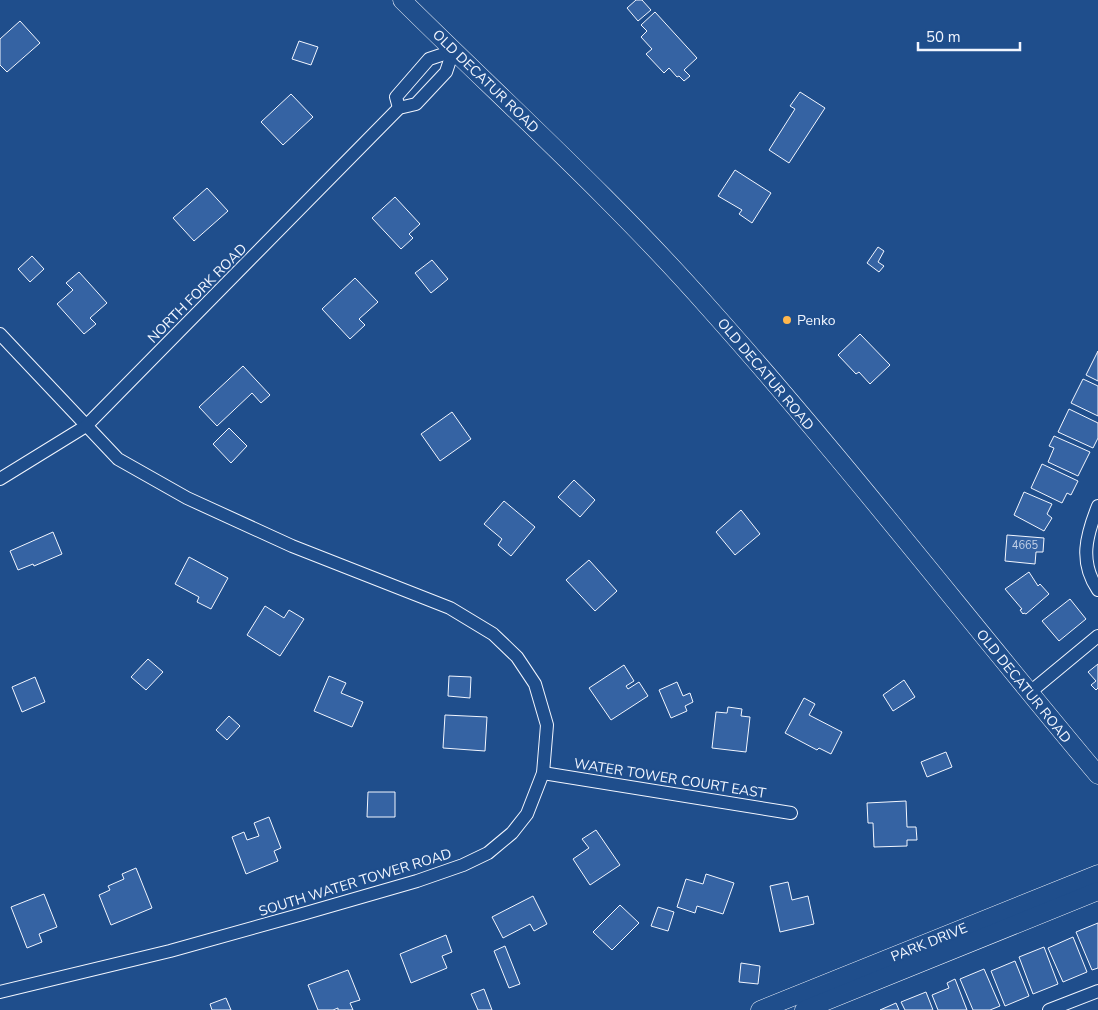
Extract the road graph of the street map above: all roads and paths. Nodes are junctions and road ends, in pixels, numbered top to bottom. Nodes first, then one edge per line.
1 (402, 0) edge
2 (453, 51) junction
3 (399, 108) junction
4 (0, 334) edge
5 (86, 426) junction
6 (0, 479) edge
7 (1098, 507) edge
8 (1098, 590) edge
9 (1098, 636) edge
10 (1029, 693) junction
11 (543, 773) junction
12 (1098, 776) edge
13 (791, 813) dead end
14 (1098, 874) edge
15 (1098, 891) edge
16 (1098, 991) edge
17 (0, 992) edge
18 (760, 1010) edge
19 (804, 1010) edge
20 (1048, 1010) edge

1 - 2 street, OLD DECATUR ROAD
2 - 3 street, NORTH FORK ROAD
2 - 3 street, NORTH FORK ROAD
2 - 10 street, OLD DECATUR ROAD
3 - 5 street, NORTH FORK ROAD
4 - 5 street, SOUTH WATER TOWER ROAD
5 - 6 street, NORTH FORK ROAD
5 - 11 street, SOUTH WATER TOWER ROAD
7 - 8 street
9 - 10 street
10 - 12 street, OLD DECATUR ROAD
11 - 13 street, WATER TOWER COURT EAST
11 - 17 street, SOUTH WATER TOWER ROAD
14 - 18 street, PARK DRIVE
15 - 19 street, PARK DRIVE
16 - 20 street

